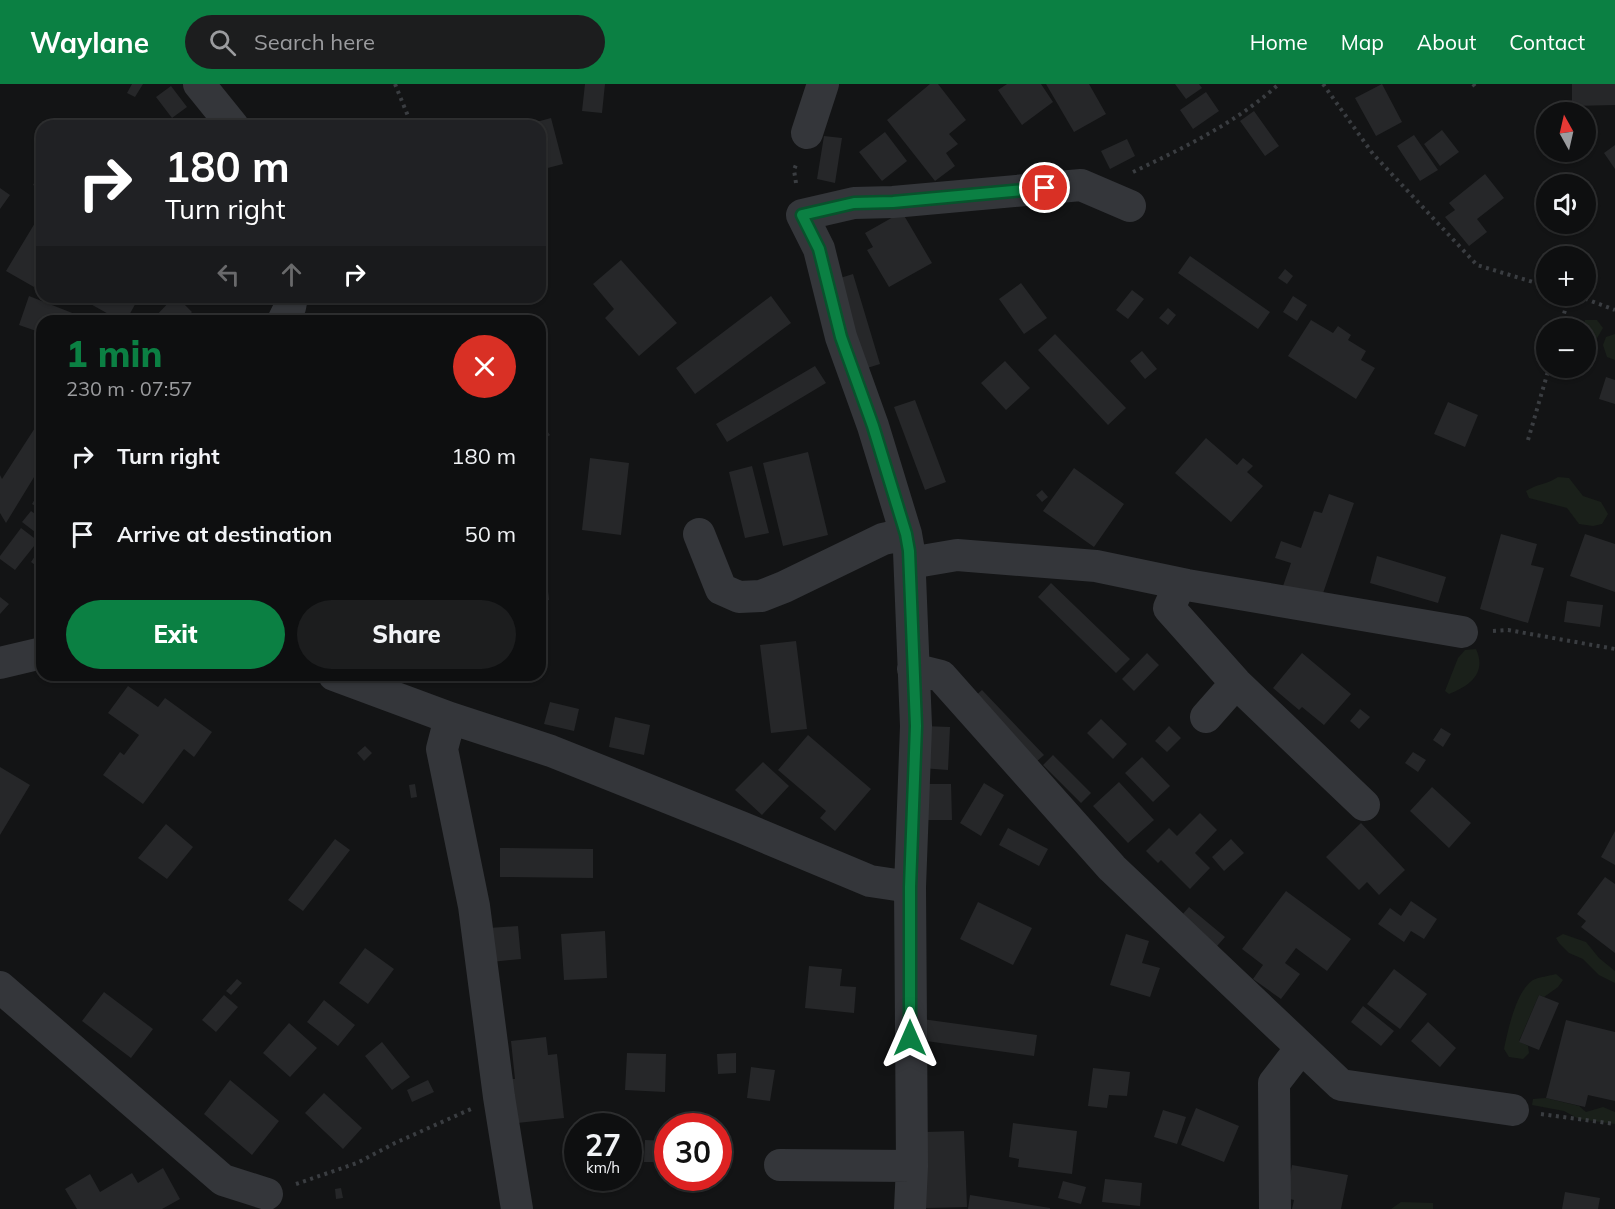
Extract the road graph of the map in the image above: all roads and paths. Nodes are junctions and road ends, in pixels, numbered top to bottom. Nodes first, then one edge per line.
1 (199, 84) edge
2 (394, 84) edge
3 (823, 84) edge
4 (1279, 84) edge
5 (1323, 84) edge
6 (1473, 84) edge
7 (1477, 89) dead end
8 (228, 120) edge
9 (409, 120) edge
10 (807, 133) joint
11 (1094, 190) junction
12 (1131, 206) dead end
13 (802, 215) junction
14 (1536, 283) edge
15 (1596, 303) edge
16 (1615, 310) edge
17 (1546, 378) edge
18 (1528, 440) dead end
19 (699, 534) dead end
20 (908, 549) junction
21 (1180, 584) junction
22 (1462, 632) joint
23 (1615, 650) edge
24 (36, 654) edge
25 (0, 663) edge
26 (913, 669) junction
27 (350, 681) edge
28 (1236, 683) junction
29 (1206, 717) dead end
30 (450, 718) junction
31 (1364, 805) dead end
32 (910, 887) junction
33 (0, 987) edge
34 (1301, 1048) junction
35 (499, 1096) junction
36 (1513, 1110) joint
37 (1615, 1124) edge
38 (780, 1165) dead end
39 (912, 1166) junction
40 (251, 1197) edge
41 (518, 1209) edge
42 (910, 1209) edge
43 (1275, 1209) edge

1 - 8 street
2 - 9 path
3 - 10 street
4 - 11 path
5 - 14 path
6 - 7 path
10 - 13 path
11 - 12 street
11 - 13 street
13 - 20 street
15 - 16 path
17 - 18 path
19 - 20 street
20 - 21 street
20 - 26 street
21 - 22 street
21 - 28 street
22 - 23 path
24 - 25 street
26 - 32 street
26 - 34 street
27 - 30 street
28 - 29 street
28 - 31 street
30 - 32 street
30 - 35 street
32 - 39 street
33 - 40 street
34 - 36 street
34 - 43 street
35 - 40 path
35 - 41 street
36 - 37 path
38 - 39 street
39 - 42 street

